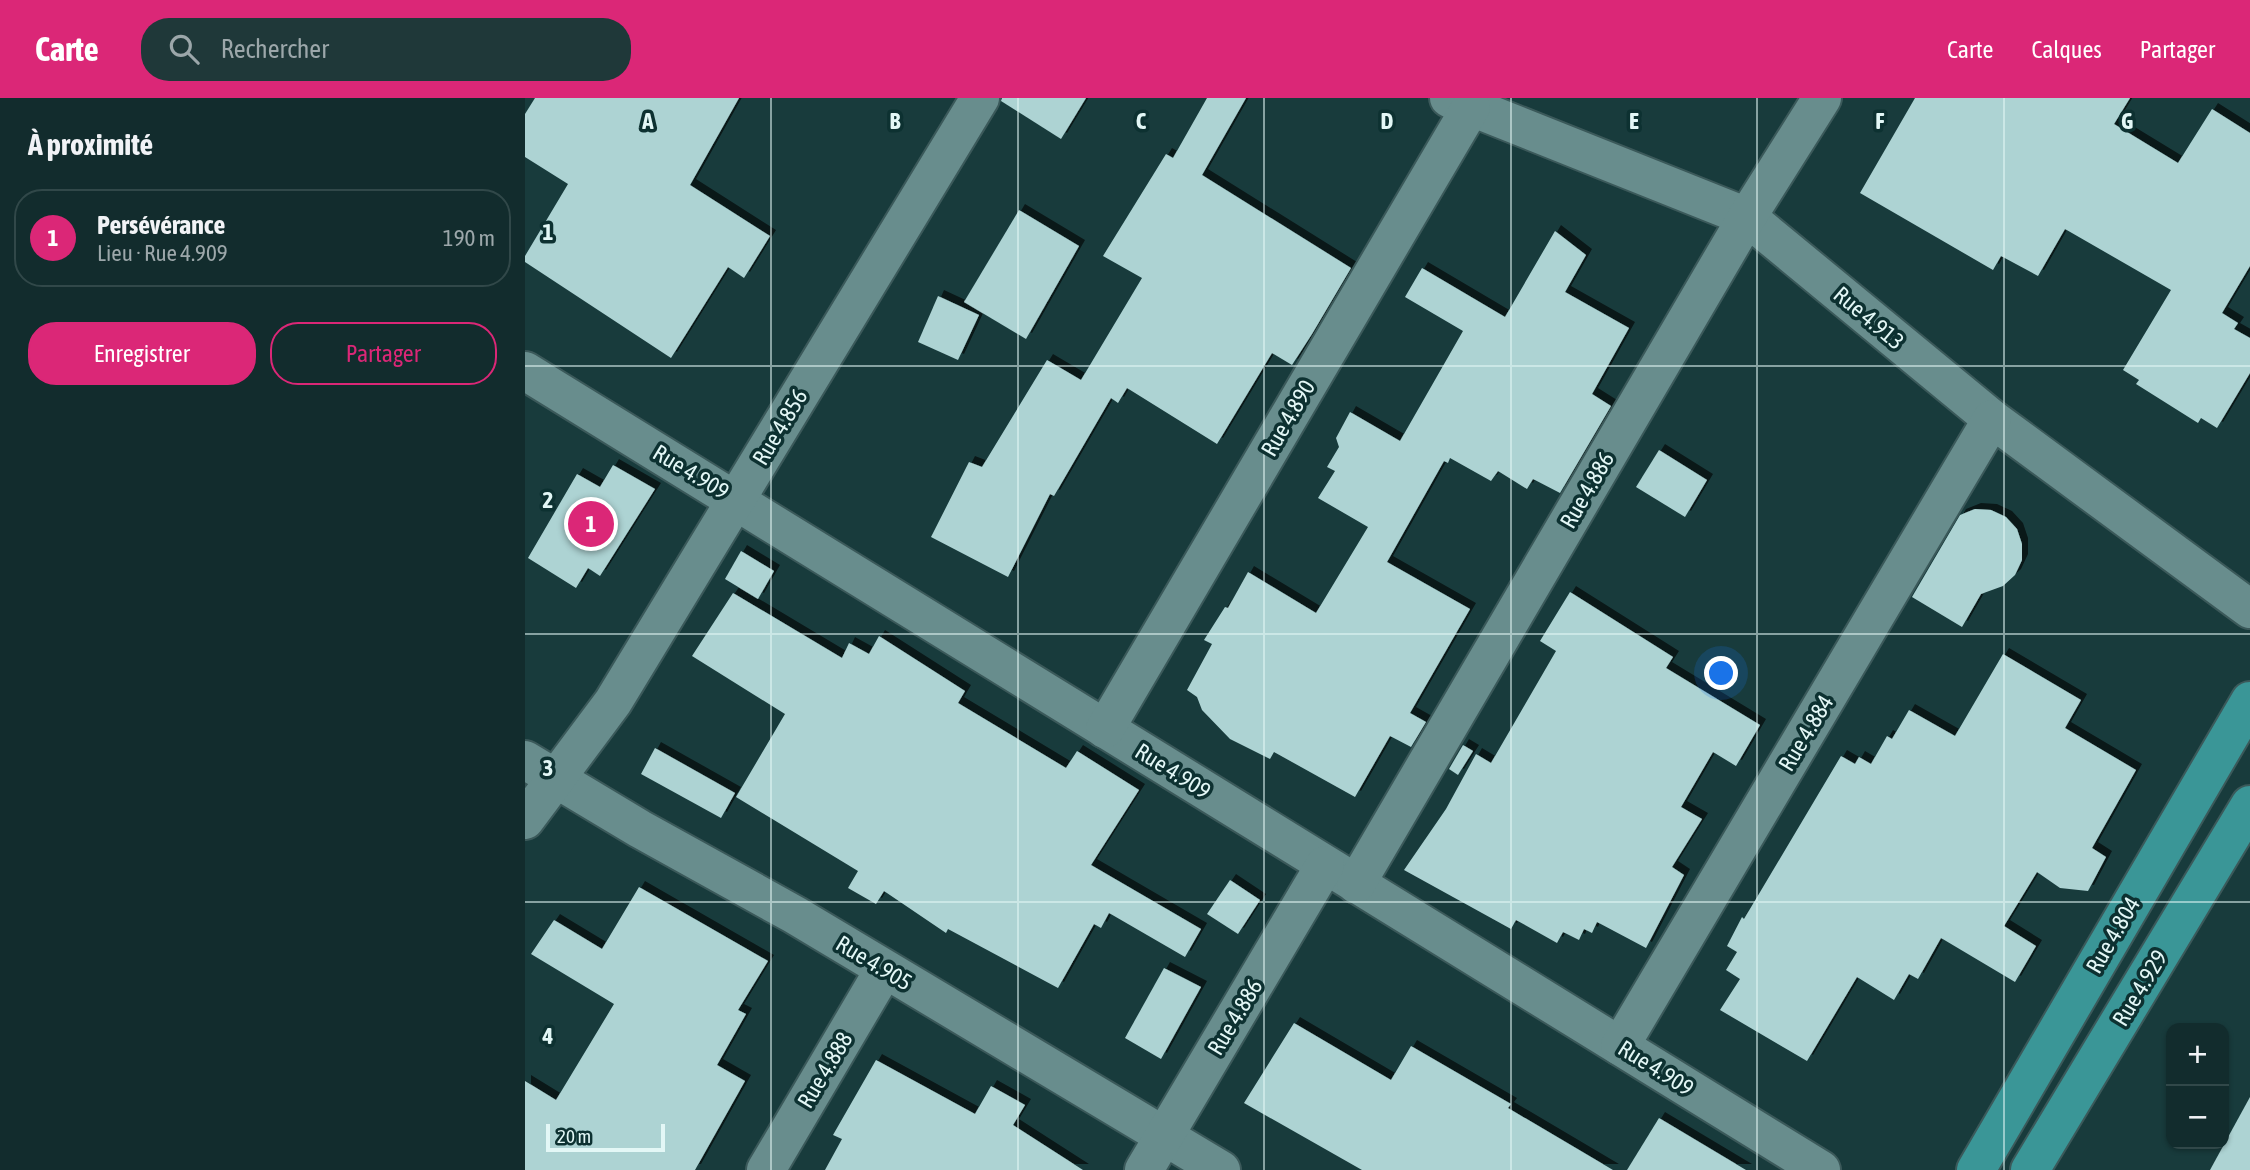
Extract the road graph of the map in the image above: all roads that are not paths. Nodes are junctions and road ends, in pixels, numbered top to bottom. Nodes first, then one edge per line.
1 (980, 98) edge
2 (1822, 98) edge
3 (1460, 103) edge
4 (1748, 217) junction
5 (525, 371) edge
6 (1992, 419) junction
7 (736, 500) junction
8 (2250, 609) edge
9 (2250, 701) edge
10 (1105, 729) junction
11 (540, 768) edge
12 (2250, 805) edge
13 (525, 820) edge
14 (1341, 874) junction
15 (884, 970) junction
16 (1619, 1046) junction
17 (1164, 1137) junction
18 (766, 1170) edge
19 (1144, 1170) edge
20 (1221, 1170) edge
21 (1821, 1170) edge
22 (1976, 1170) edge
23 (2030, 1170) edge

1 - 7 street, Rue 4.856
2 - 4 street, Rue 4.886
3 - 4 street, Rue 4.913
3 - 10 street, Rue 4.890
4 - 6 street, Rue 4.913
4 - 14 street, Rue 4.886
5 - 7 street, Rue 4.909
6 - 8 street, Rue 4.913
6 - 16 street, Rue 4.884
7 - 10 street, Rue 4.909
7 - 11 street, Rue 4.856
9 - 22 main road, Rue 4.804
10 - 14 street, Rue 4.909
11 - 13 street, Rue 4.856
11 - 15 street, Rue 4.905
12 - 23 main road, Rue 4.929
14 - 16 street, Rue 4.909
14 - 17 street, Rue 4.886
15 - 17 street, Rue 4.905
15 - 18 street, Rue 4.888
16 - 21 street, Rue 4.909
17 - 19 street, Rue 4.886
17 - 20 street, Rue 4.905

